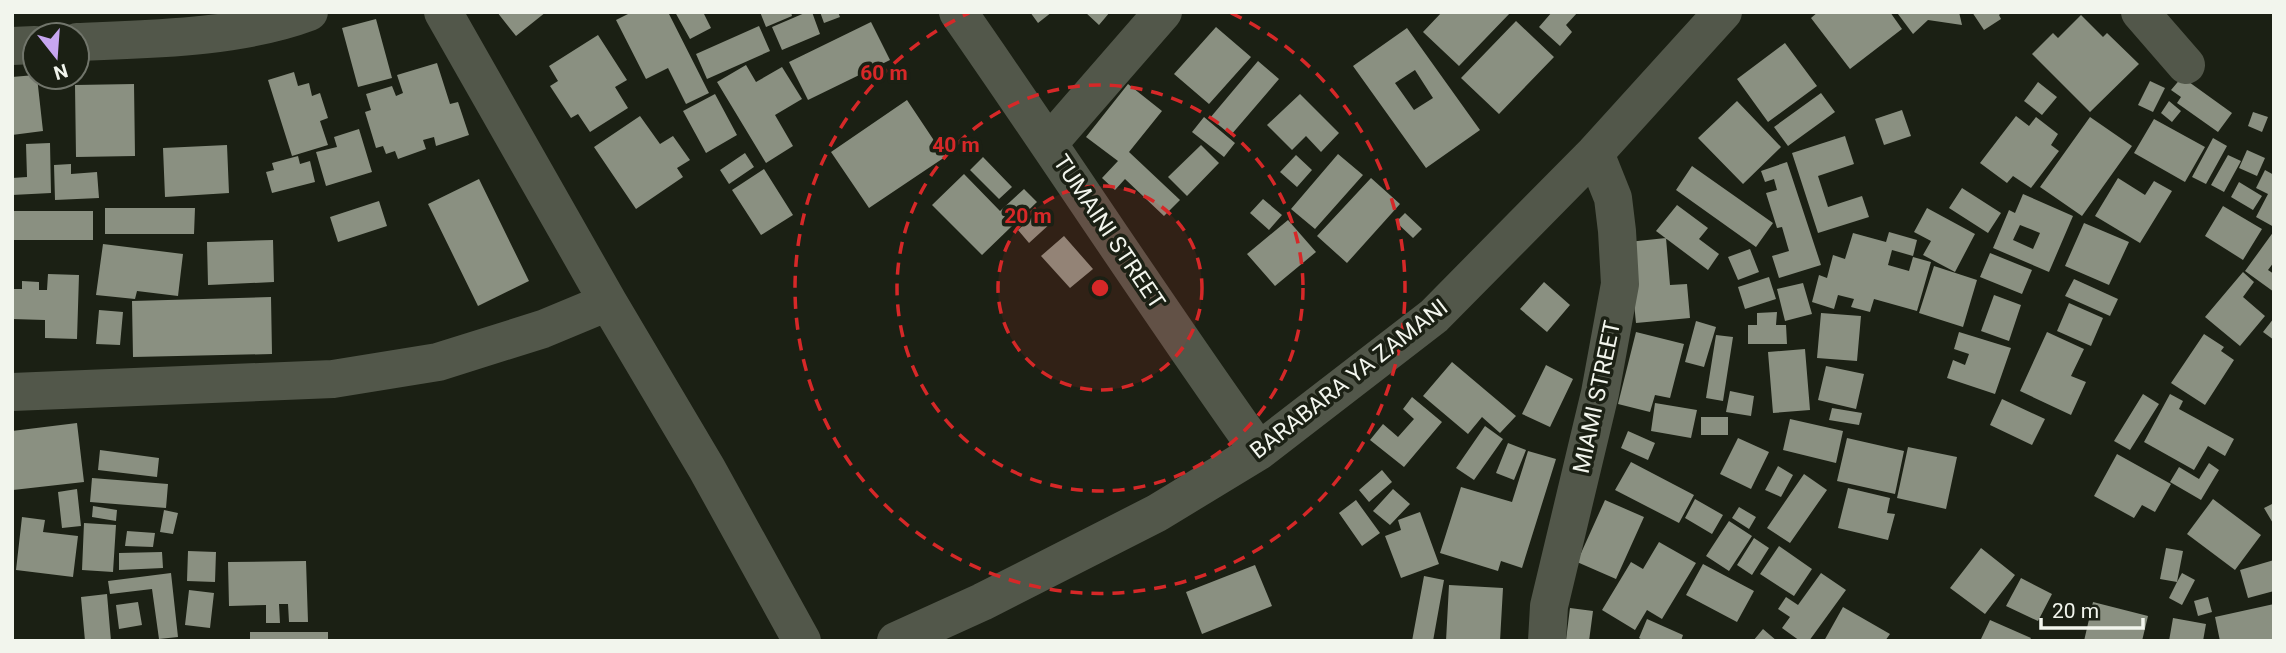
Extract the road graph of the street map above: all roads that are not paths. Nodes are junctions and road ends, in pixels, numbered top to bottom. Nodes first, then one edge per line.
1 (309, 12) edge
2 (443, 12) edge
3 (958, 12) edge
4 (1163, 12) edge
5 (1723, 12) edge
6 (2140, 12) edge
7 (91, 42) edge
8 (2186, 65) dead end
9 (1049, 143) junction
10 (1595, 153) junction
11 (608, 302) junction
12 (12, 392) edge
13 (1259, 451) junction
14 (802, 641) edge
15 (896, 641) edge
16 (1547, 641) edge

1 - 7 street
2 - 11 street
3 - 9 street, TUMAINI STREET
4 - 9 street
5 - 10 street, BARABARA YA ZAMANI
6 - 8 street
9 - 13 street, TUMAINI STREET
10 - 13 street, BARABARA YA ZAMANI
10 - 16 street, MIAMI STREET
11 - 12 street
11 - 14 street
13 - 15 street, BARABARA YA ZAMANI

